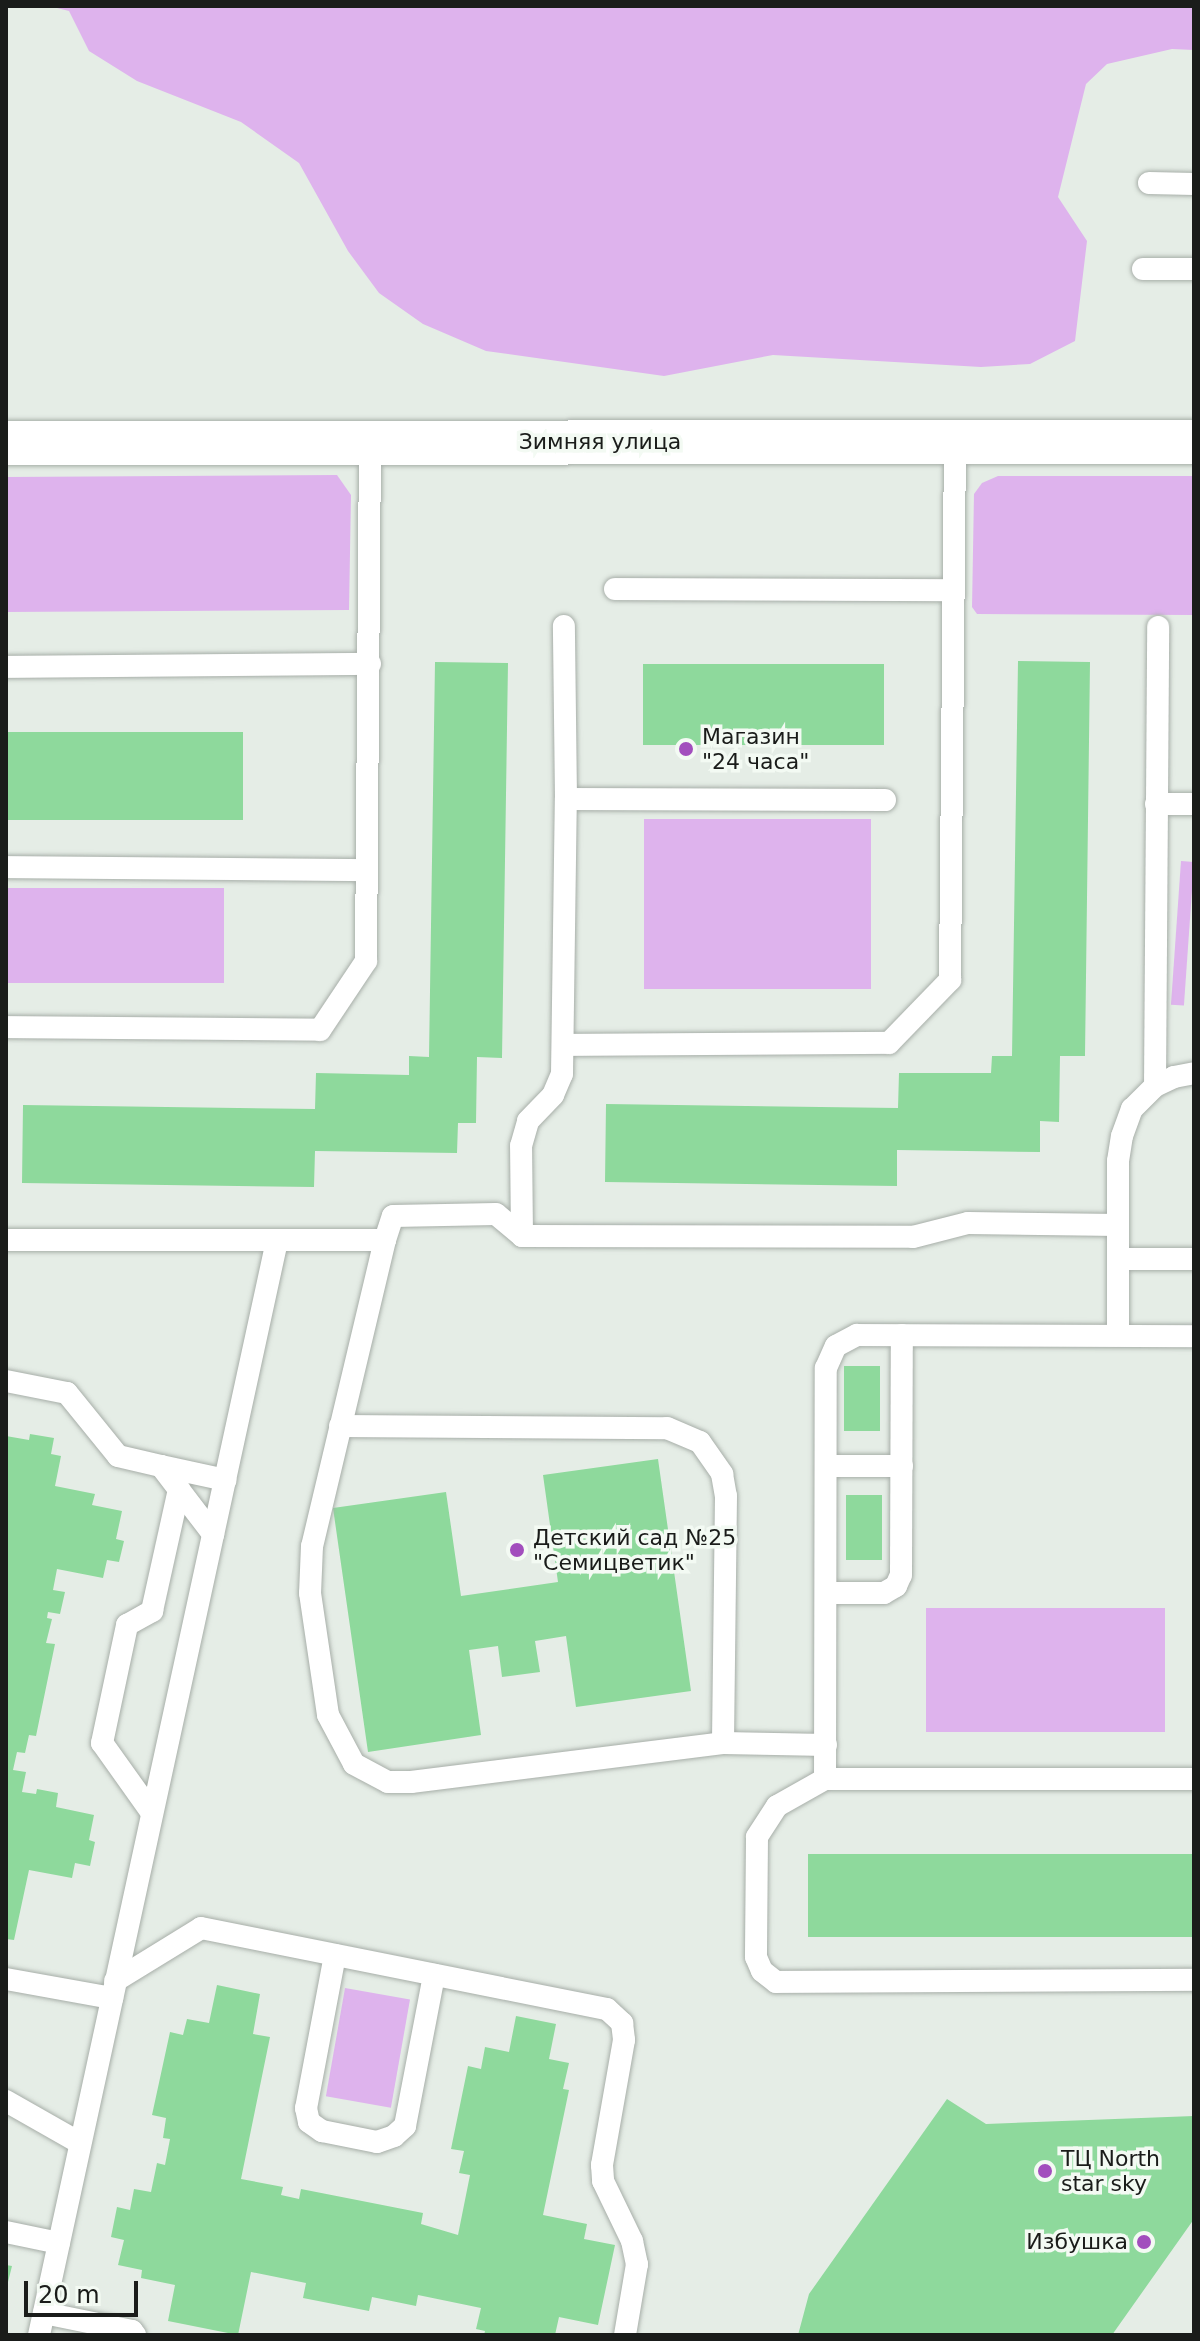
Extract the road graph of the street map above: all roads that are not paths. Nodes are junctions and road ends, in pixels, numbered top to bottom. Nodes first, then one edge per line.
1 (1149, 183) dead end
2 (1194, 184) edge
3 (1143, 269) dead end
4 (1194, 269) edge
5 (370, 441) junction
6 (955, 442) junction
7 (1194, 442) edge
8 (6, 443) edge
9 (615, 589) dead end
10 (954, 590) junction
11 (564, 626) dead end
12 (1158, 627) dead end
13 (370, 664) junction
14 (6, 667) edge
15 (566, 799) junction
16 (885, 800) dead end
17 (1156, 804) junction
18 (1194, 804) edge
19 (6, 867) edge
20 (367, 870) junction
21 (6, 1027) edge
22 (564, 1045) junction
23 (1194, 1073) edge
24 (1155, 1086) junction
25 (1118, 1225) junction
26 (522, 1236) junction
27 (6, 1240) edge
28 (385, 1240) junction
29 (277, 1241) junction
30 (1118, 1259) junction
31 (1194, 1259) edge
32 (902, 1335) junction
33 (1118, 1335) junction
34 (1194, 1336) edge
35 (6, 1381) edge
36 (340, 1426) junction
37 (161, 1466) junction
38 (826, 1466) junction
39 (902, 1466) junction
40 (225, 1480) junction
41 (179, 1489) junction
42 (213, 1534) junction
43 (826, 1593) junction
44 (723, 1743) junction
45 (826, 1745) junction
46 (825, 1779) junction
47 (1194, 1779) edge
48 (152, 1813) junction
49 (335, 1955) junction
50 (434, 1975) junction
51 (6, 1979) edge
52 (1194, 1980) edge
53 (114, 1990) junction
54 (6, 2101) edge
55 (80, 2143) junction
56 (6, 2232) edge
57 (59, 2243) junction
58 (44, 2313) junction
59 (39, 2335) edge
60 (135, 2335) edge
61 (625, 2335) edge

1 - 2 lane
3 - 4 lane
5 - 6 street, Зимняя улица
5 - 8 street, Зимняя улица
5 - 13 lane
6 - 7 street, Зимняя улица
6 - 10 lane
9 - 10 lane
10 - 22 lane
11 - 15 lane
12 - 17 lane
13 - 14 lane
13 - 20 lane
15 - 16 lane
15 - 22 lane
17 - 18 lane
17 - 24 lane
19 - 20 lane
20 - 21 lane
22 - 26 lane
23 - 24 lane
24 - 25 lane
25 - 26 lane
25 - 30 lane
26 - 28 lane
27 - 29 lane
28 - 29 lane
28 - 36 lane
29 - 40 lane
30 - 31 lane
30 - 33 lane
32 - 33 lane
32 - 38 lane
32 - 39 lane
33 - 34 lane
35 - 37 lane
36 - 44 lane
36 - 44 lane
37 - 40 lane
37 - 41 lane
38 - 39 lane
38 - 43 lane
39 - 43 lane
40 - 42 lane
41 - 42 lane
41 - 48 lane
42 - 48 lane
43 - 45 lane
44 - 45 lane
45 - 46 lane
46 - 47 lane
46 - 52 lane
48 - 53 lane
49 - 50 lane
49 - 50 lane
49 - 53 lane
50 - 61 lane
51 - 53 lane
53 - 55 lane
54 - 55 lane
55 - 57 lane
56 - 57 lane
57 - 58 lane
58 - 59 lane
58 - 60 lane

